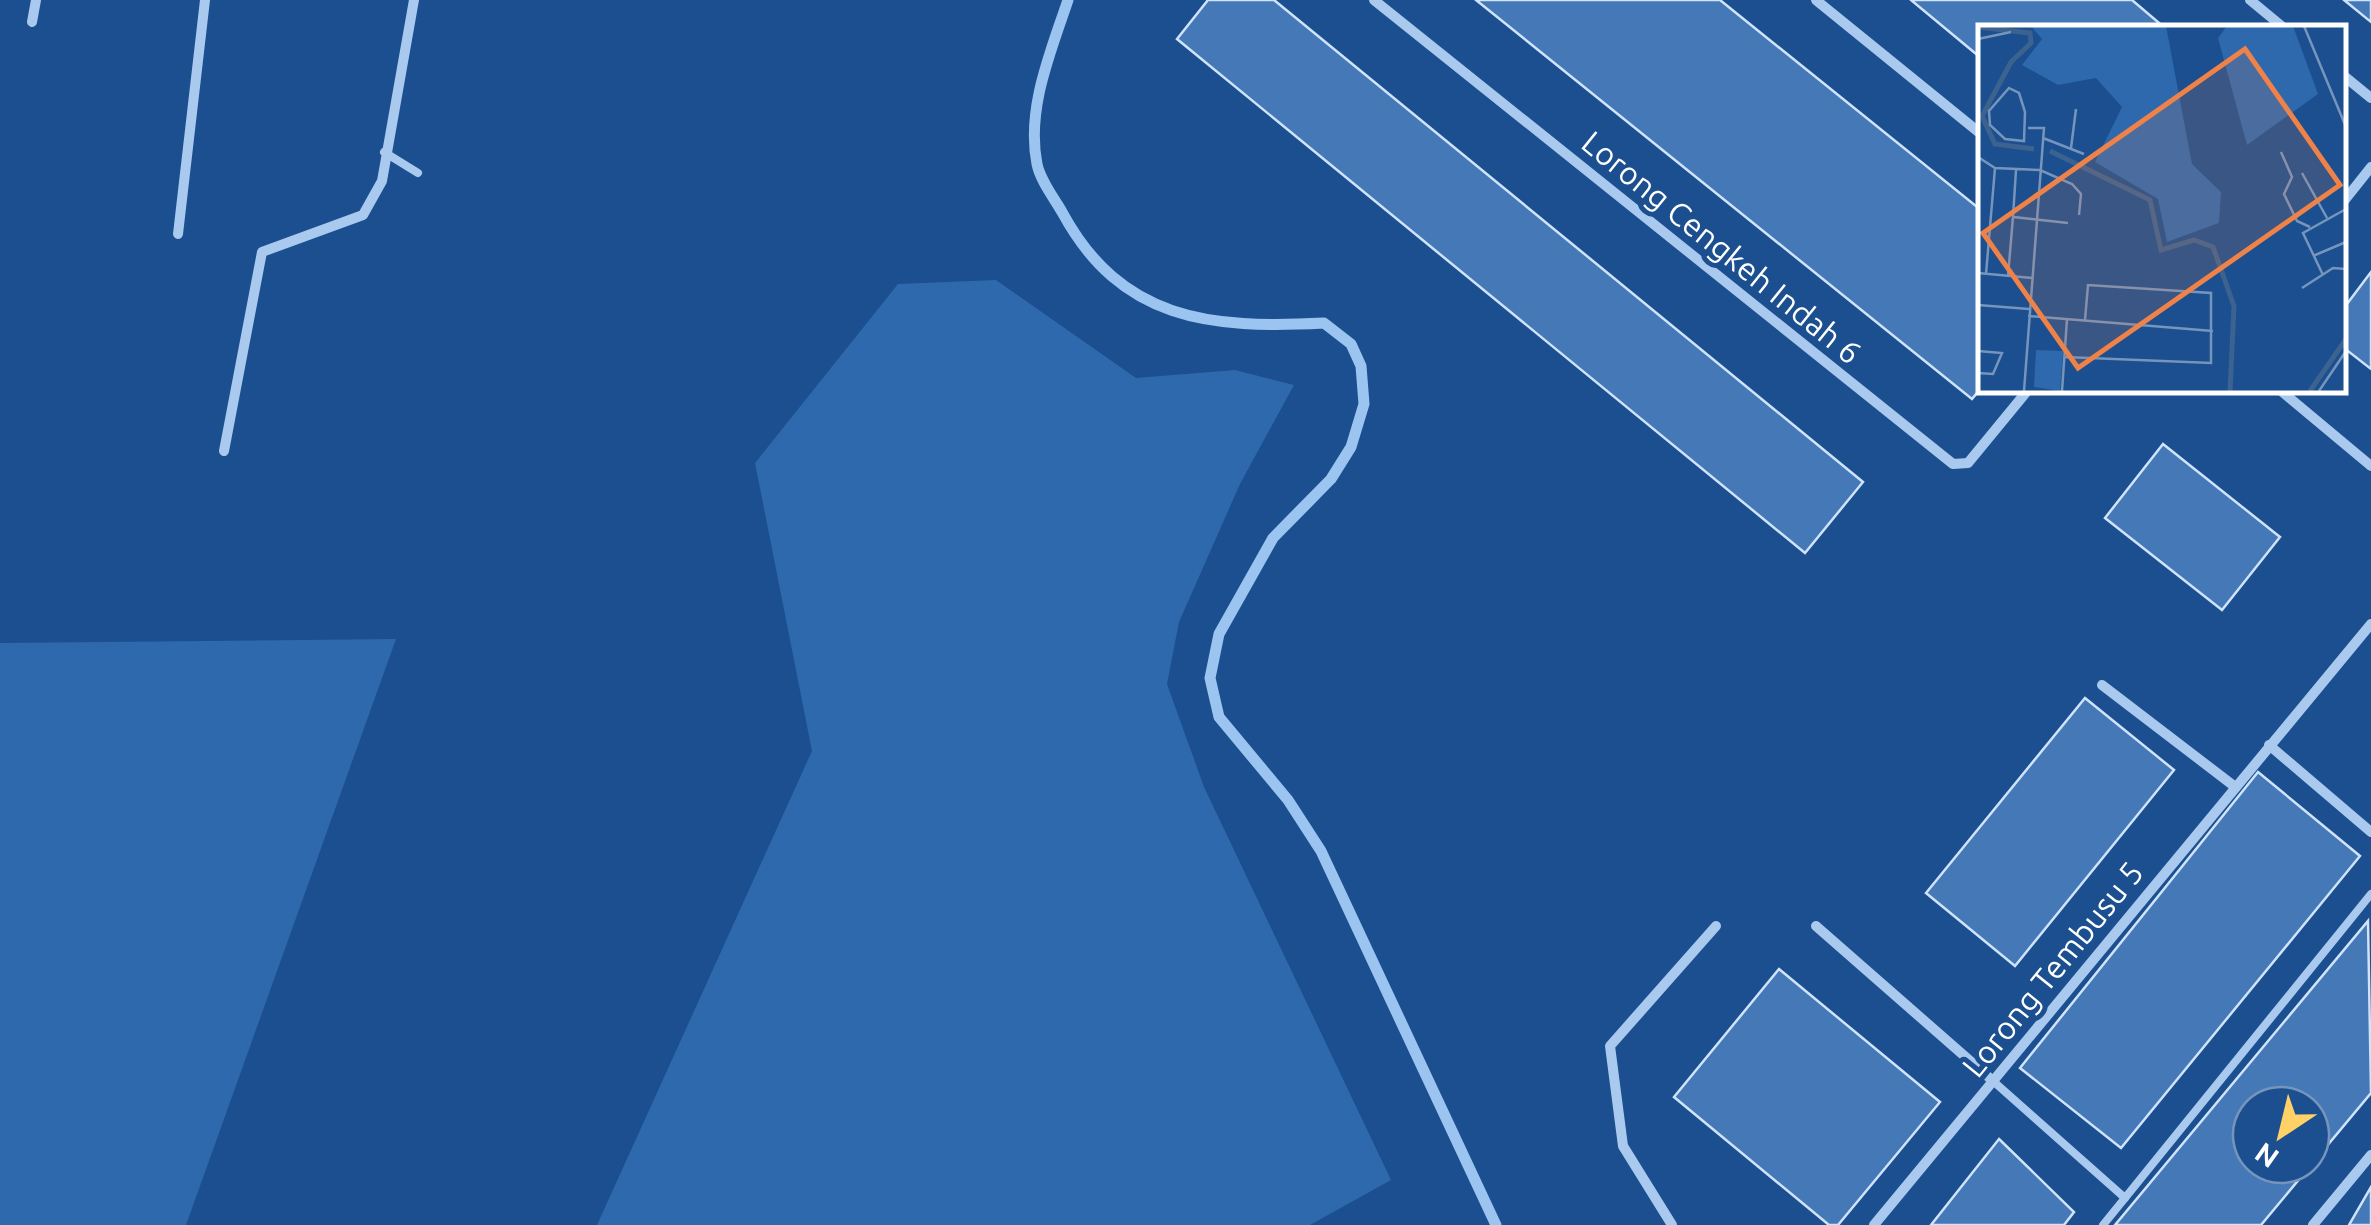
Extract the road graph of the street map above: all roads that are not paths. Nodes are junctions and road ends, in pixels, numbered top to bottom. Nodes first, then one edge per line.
1 (36, 0) edge
2 (205, 0) edge
3 (414, 0) edge
4 (1374, 0) edge
5 (1816, 0) edge
6 (2250, 0) edge
7 (32, 22) dead end
8 (2280, 25) edge
9 (2346, 78) edge
10 (2371, 98) edge
11 (1978, 132) edge
12 (384, 152) junction
13 (2371, 166) edge
14 (418, 173) dead end
15 (2346, 197) edge
16 (178, 234) dead end
17 (2026, 392) edge
18 (2282, 392) edge
19 (224, 451) dead end
20 (2371, 466) edge
21 (2371, 624) edge
22 (2102, 685) dead end
23 (2269, 746) junction
24 (2234, 786) junction
25 (2371, 832) edge
26 (2371, 894) edge
27 (1716, 926) dead end
28 (1816, 926) dead end
29 (1993, 1081) junction
30 (2371, 1155) edge
31 (2124, 1198) junction
32 (1672, 1225) edge
33 (1874, 1225) edge
34 (2102, 1225) edge
35 (2313, 1225) edge

1 - 7 street
2 - 16 street
3 - 12 street
4 - 17 street, Lorong Cengkeh Indah 6
5 - 11 street
6 - 8 street
9 - 10 street
12 - 14 lane
12 - 19 street
13 - 15 street
18 - 20 street
21 - 23 street, Lorong Tembusu 5
22 - 24 street
23 - 24 street, Lorong Tembusu 5
23 - 25 street
24 - 29 street, Lorong Tembusu 5
26 - 31 lane
27 - 32 street
28 - 29 street
29 - 31 lane
29 - 33 street, Lorong Tembusu 5
30 - 35 street
31 - 34 lane

